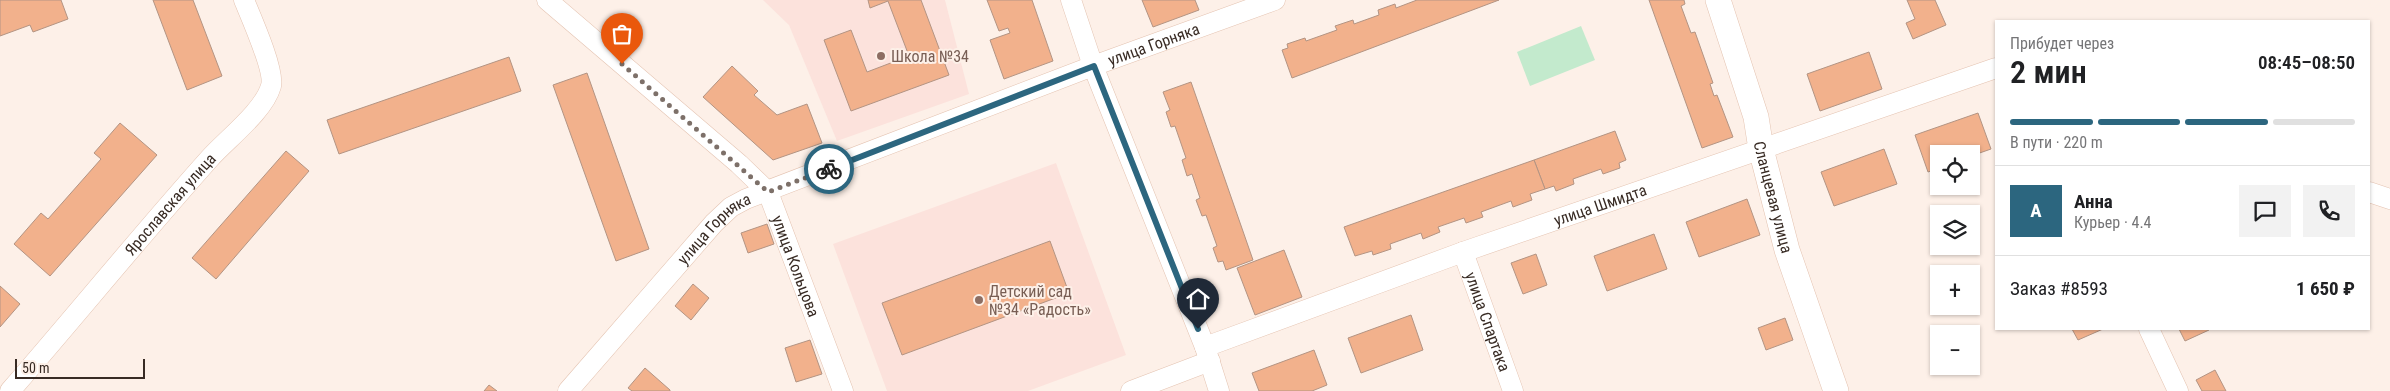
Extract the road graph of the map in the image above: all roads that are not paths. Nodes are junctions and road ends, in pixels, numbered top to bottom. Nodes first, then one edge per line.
1 (244, 0) edge
2 (547, 0) edge
3 (1071, 0) edge
4 (1276, 0) edge
5 (1718, 0) edge
6 (1094, 66) junction
7 (1995, 68) edge
8 (1761, 149) junction
9 (768, 192) junction
10 (2370, 192) edge
11 (2390, 199) edge
12 (1463, 252) junction
13 (2149, 330) edge
14 (1208, 354) junction
15 (10, 391) edge
16 (568, 391) edge
17 (843, 391) edge
18 (1131, 391) edge
19 (1219, 391) edge
20 (1513, 391) edge
21 (1836, 391) edge
22 (2178, 391) edge

1 - 15 street, Ярославская улица
2 - 9 street, улица Кольцова
3 - 6 street
4 - 6 street, улица Горняка
5 - 8 main road, Сланцевая улица
6 - 9 street, улица Горняка
6 - 14 street
7 - 8 street, улица Шмидта
8 - 12 street, улица Шмидта
8 - 21 main road, Сланцевая улица
9 - 16 street, улица Горняка
9 - 17 street, улица Кольцова
10 - 11 street
12 - 14 street, улица Шмидта
12 - 20 street, улица Спартака
13 - 22 street
14 - 18 street, улица Шмидта
14 - 19 street

